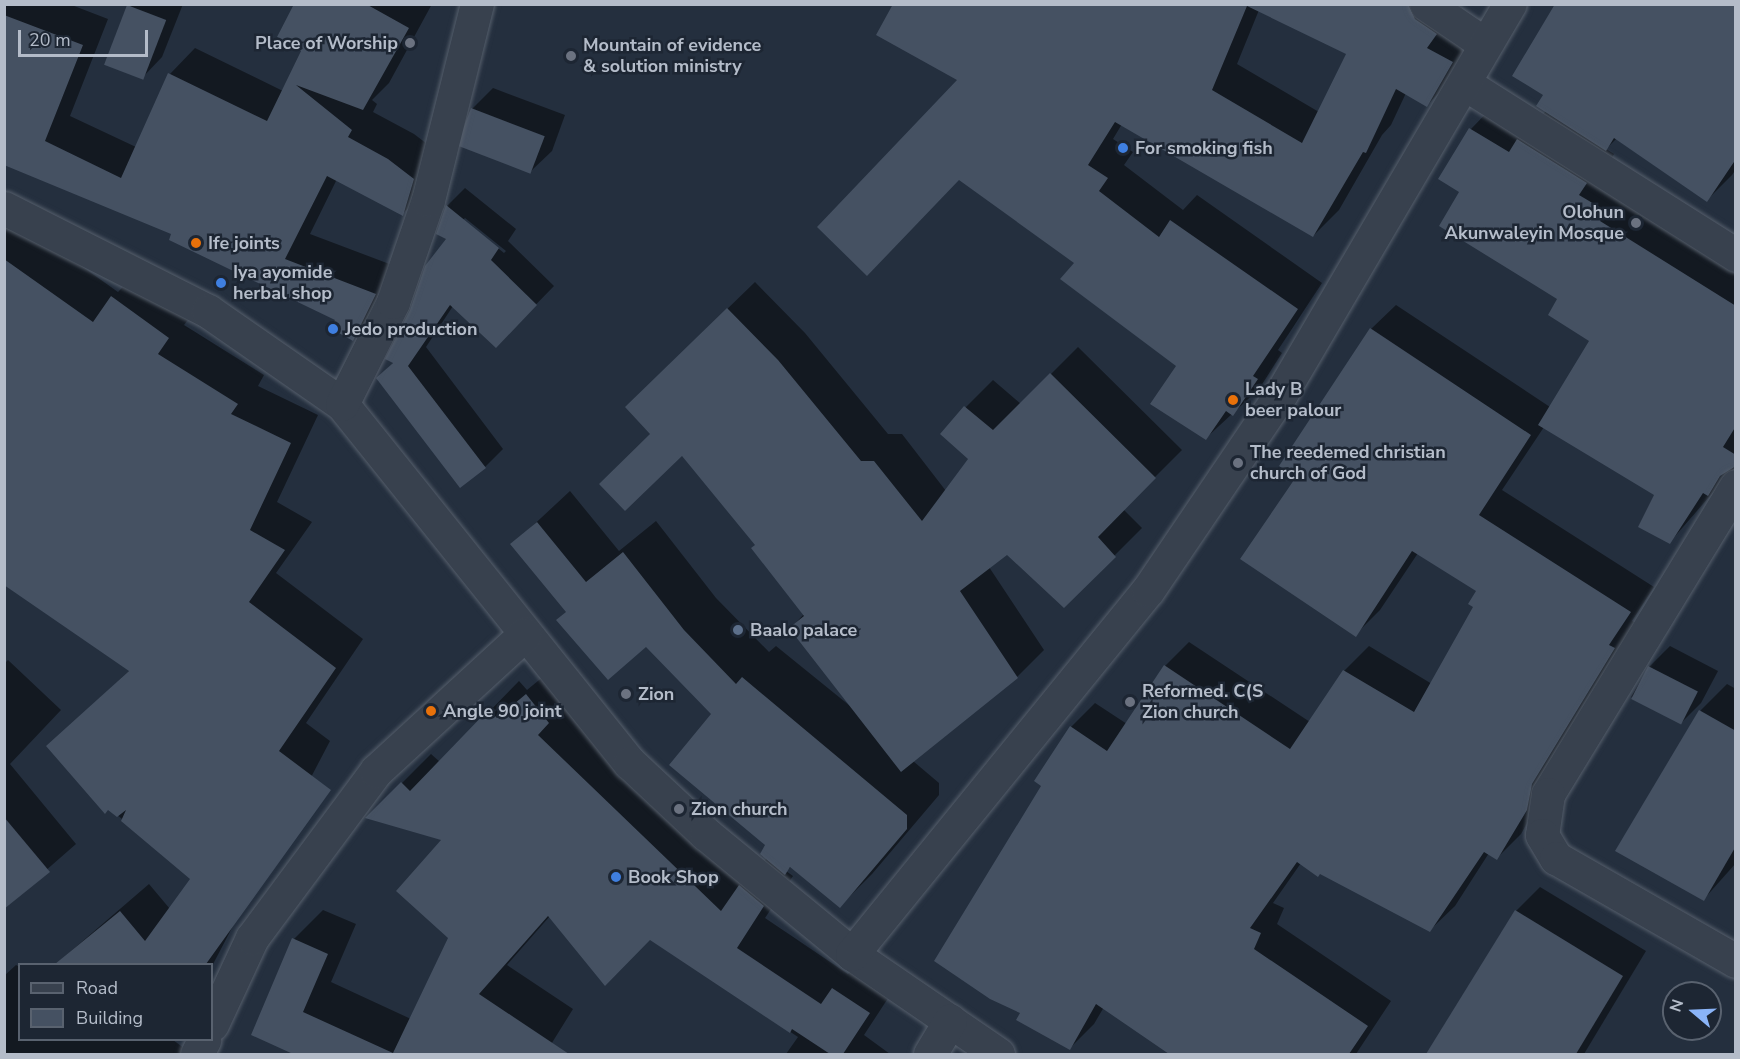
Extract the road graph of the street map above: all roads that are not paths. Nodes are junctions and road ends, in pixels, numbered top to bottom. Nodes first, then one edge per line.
1 (477, 4) edge
2 (1426, 4) edge
3 (1510, 4) edge
4 (1485, 44) junction
5 (1464, 83) junction
6 (4, 208) edge
7 (1736, 255) edge
8 (342, 404) junction
9 (1736, 486) edge
10 (525, 634) junction
11 (852, 954) junction
12 (1736, 961) edge
13 (213, 1022) edge
14 (950, 1022) junction
15 (930, 1054) edge
16 (998, 1054) edge

1 - 8 street
2 - 4 street
3 - 4 street
4 - 5 street
5 - 7 street
5 - 11 street
6 - 8 street
8 - 10 street
9 - 12 street
10 - 11 street
10 - 13 street
11 - 14 street
14 - 15 street
14 - 16 street

